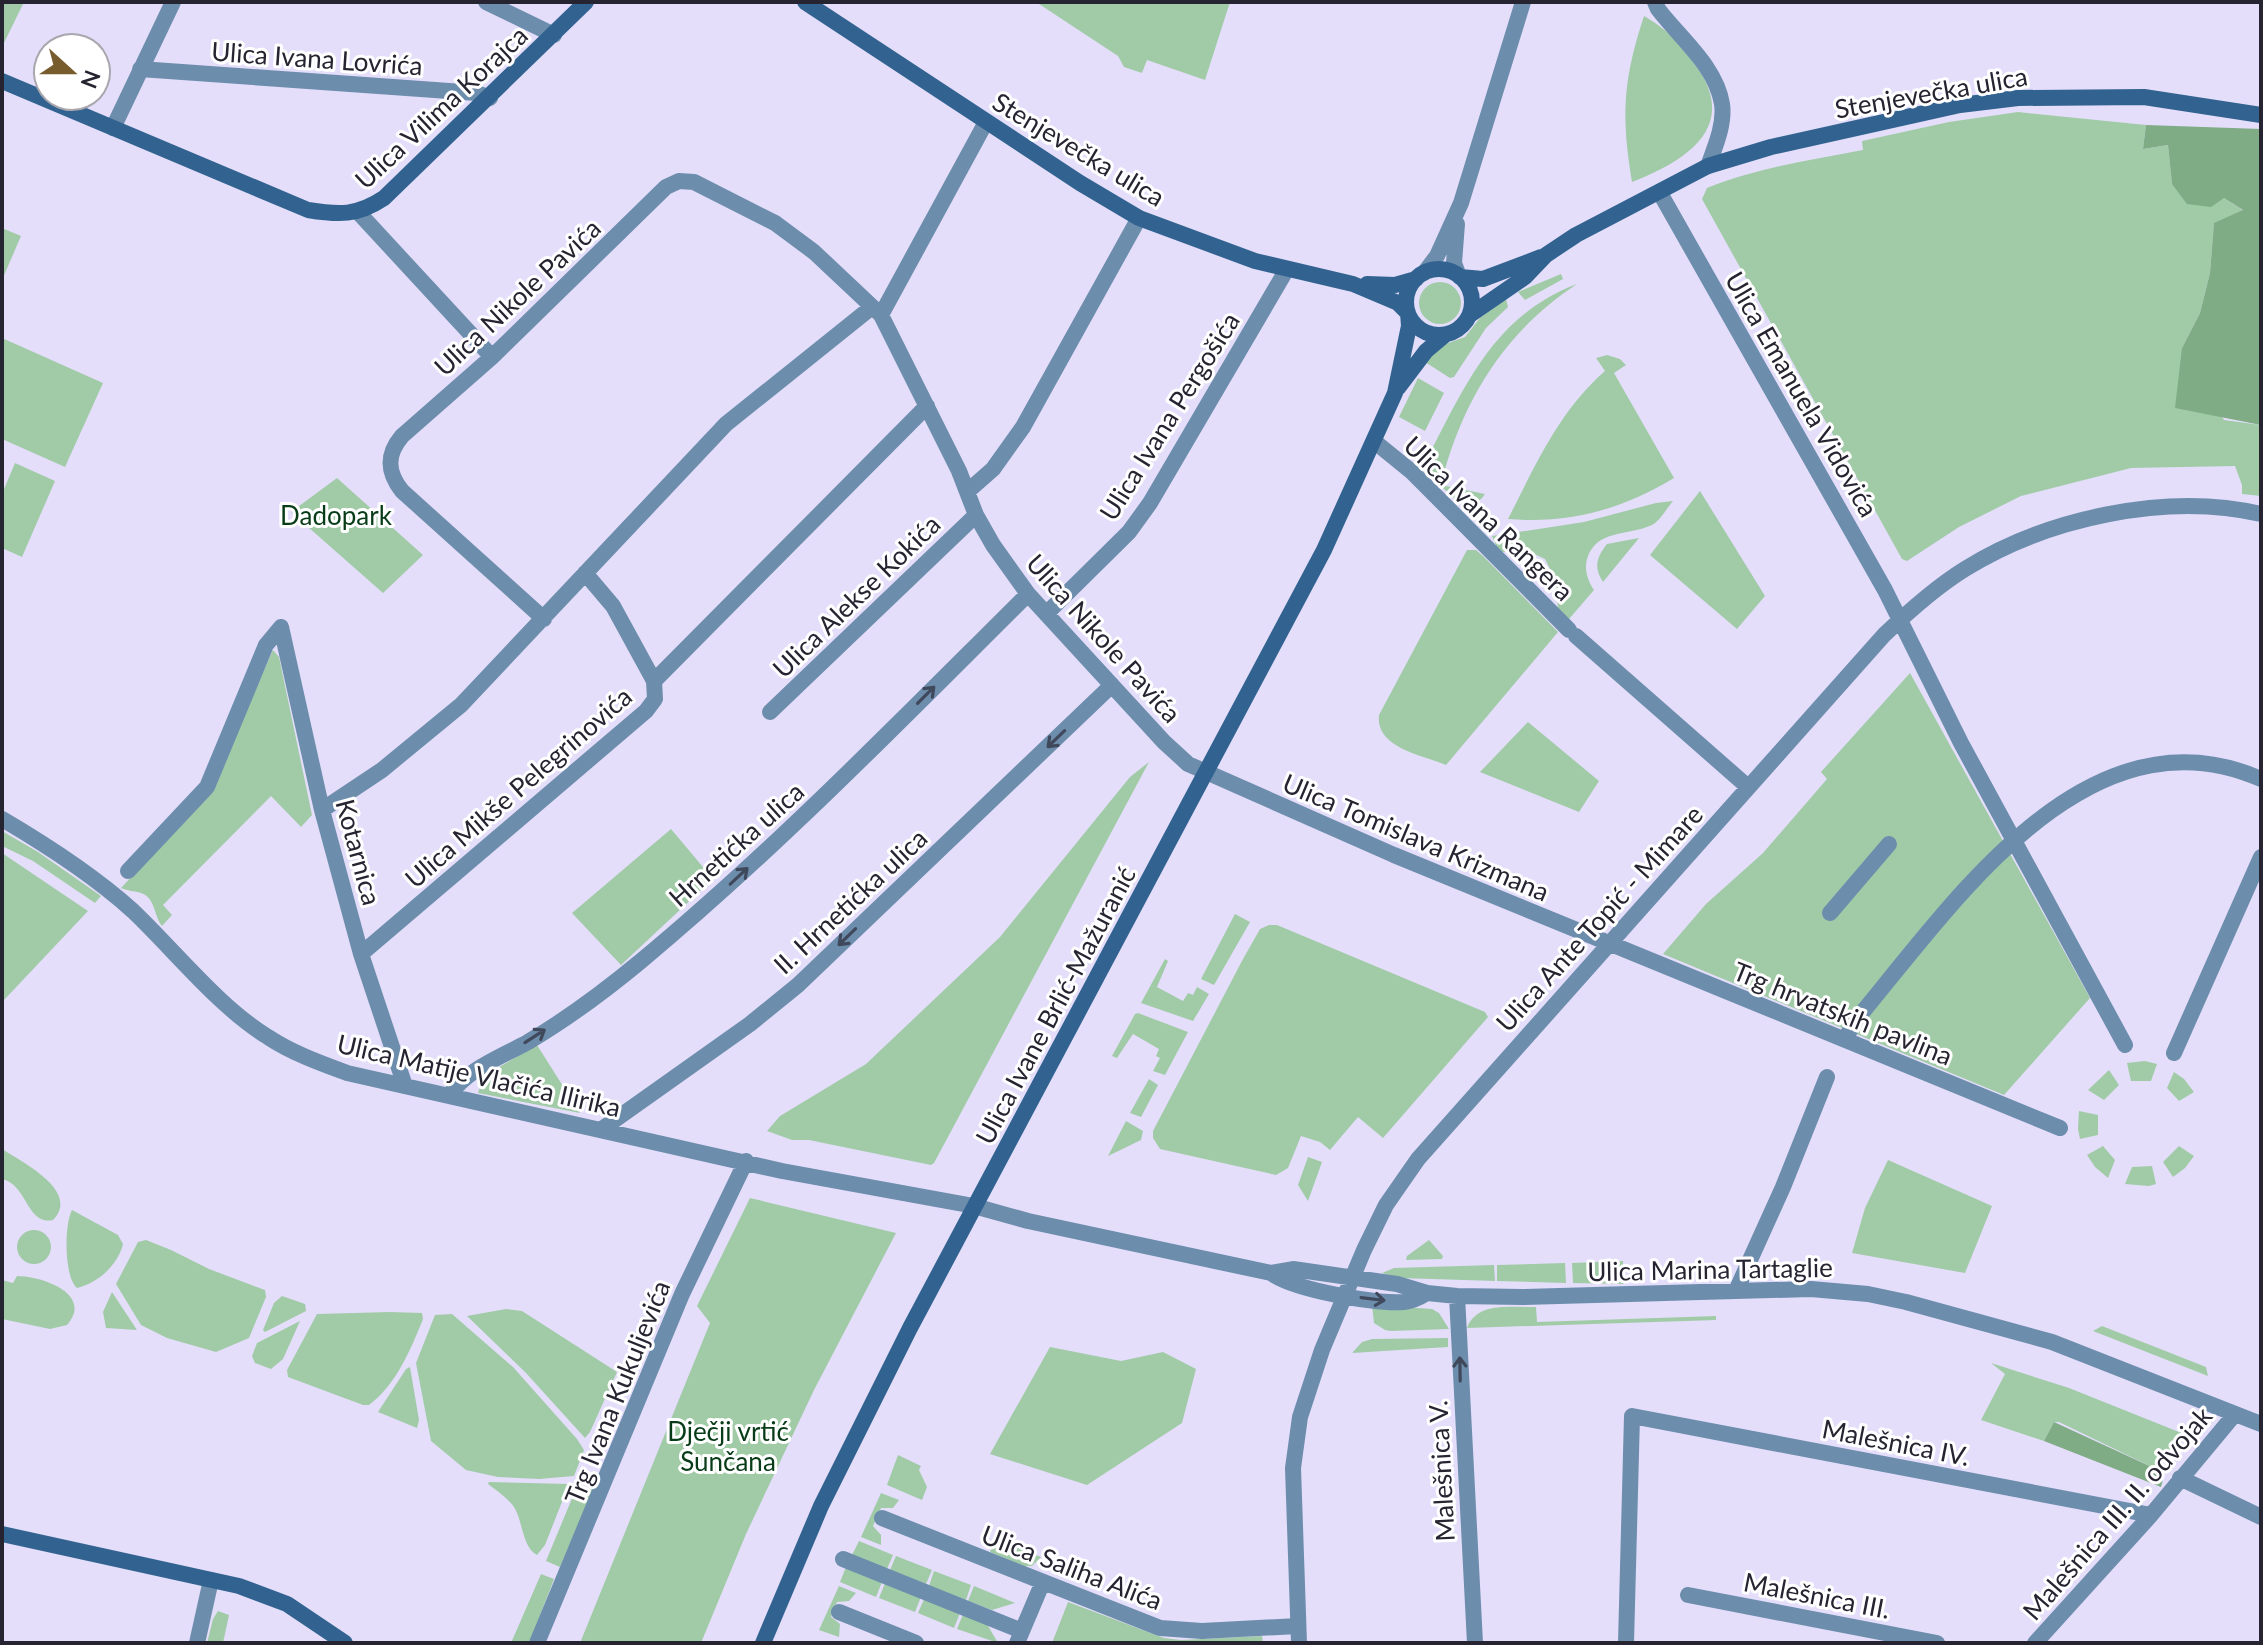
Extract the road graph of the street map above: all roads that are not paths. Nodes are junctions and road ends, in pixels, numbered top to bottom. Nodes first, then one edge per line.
1 (173, 2) edge
2 (486, 2) edge
3 (586, 2) edge
4 (805, 2) edge
5 (1523, 2) edge
6 (1655, 2) edge
7 (554, 35) junction
8 (140, 69) junction
9 (2, 81) edge
10 (490, 98) junction
11 (2261, 115) edge
12 (986, 122) junction
13 (113, 128) junction
14 (1708, 166) junction
15 (1660, 193) junction
16 (1461, 203) junction
17 (358, 212) junction
18 (1139, 218) junction
19 (1546, 255) junction
20 (1287, 269) junction
21 (1420, 276) junction
22 (1460, 277) junction
23 (1353, 284) junction
24 (877, 311) junction
25 (1408, 313) junction
26 (1470, 315) junction
27 (1445, 335) junction
28 (492, 357) junction
29 (1395, 393) junction
30 (927, 406) junction
31 (1375, 442) junction
32 (968, 491) junction
33 (2261, 514) edge
34 (976, 515) junction
35 (585, 573) junction
36 (1028, 594) junction
37 (1046, 614) junction
38 (544, 619) junction
39 (1900, 620) junction
40 (654, 681) junction
41 (1112, 685) junction
42 (770, 712) dead end
43 (1207, 773) junction
44 (2261, 779) edge
45 (1748, 787) junction
46 (322, 810) junction
47 (2, 819) edge
48 (2015, 839) junction
49 (1889, 844) dead end
50 (2261, 857) edge
51 (128, 871) dead end
52 (1830, 913) dead end
53 (1608, 943) junction
54 (361, 954) junction
55 (1845, 1039) junction
56 (2125, 1045) dead end
57 (2174, 1053) dead end
58 (1827, 1077) dead end
59 (405, 1086) junction
60 (449, 1096) junction
61 (2060, 1128) dead end
62 (602, 1129) junction
63 (746, 1161) junction
64 (974, 1206) junction
65 (1347, 1287) junction
66 (1736, 1291) junction
67 (1457, 1296) junction
68 (2235, 1414) junction
69 (2261, 1424) edge
70 (2180, 1478) junction
71 (2151, 1515) junction
72 (2261, 1517) edge
73 (882, 1518) dead end
74 (2, 1534) edge
75 (843, 1559) dead end
76 (211, 1580) junction
77 (1042, 1584) junction
78 (1688, 1595) dead end
79 (839, 1612) dead end
80 (1298, 1626) junction
81 (1019, 1637) edge
82 (197, 1643) edge
83 (345, 1643) edge
84 (537, 1643) edge
85 (763, 1643) edge
86 (916, 1643) edge
87 (1299, 1643) edge
88 (1475, 1643) edge
89 (1626, 1643) edge
90 (1937, 1643) edge
91 (2035, 1643) edge

1 - 8 street
2 - 7 street
3 - 7 street, Ulica Vilima Korajca
4 - 12 street, Stenjevečka ulica
5 - 16 street
6 - 14 street
7 - 10 street, Ulica Vilima Korajca
8 - 10 street, Ulica Ivana Lovrića
8 - 13 street
9 - 13 street, Ulica Vilima Korajca
10 - 17 street, Ulica Vilima Korajca
11 - 14 street, Stenjevečka ulica
12 - 18 street, Stenjevečka ulica
12 - 24 street
13 - 17 street, Ulica Vilima Korajca
14 - 15 street, Stenjevečka ulica
15 - 19 street, Stenjevečka ulica
15 - 39 street, Ulica Emanuela Vidovića
16 - 21 street
16 - 22 street
17 - 28 street
18 - 20 street, Stenjevečka ulica
18 - 32 street
19 - 22 street, Stenjevečka ulica
19 - 26 street, Stenjevečka ulica
20 - 23 street, Stenjevečka ulica
20 - 37 street, Ulica Ivana Pergošića
21 - 22 street
21 - 23 street, Stenjevečka ulica
21 - 25 street
22 - 26 street
23 - 25 street, Stenjevečka ulica
24 - 28 street, Ulica Nikole Pavića
24 - 30 street, Ulica Nikole Pavića
24 - 35 street
25 - 27 street
25 - 29 street, Ulica Ivane Brlić-Mažuranić
26 - 27 street
27 - 29 street, Ulica Ivane Brlić-Mažuranić
28 - 38 street, Ulica Nikole Pavića
29 - 31 street, Ulica Ivane Brlić-Mažuranić
30 - 32 street, Ulica Nikole Pavića
30 - 40 street, Ulica Mikše Pelegrinovića
31 - 43 street, Ulica Ivane Brlić-Mažuranić
31 - 45 street, Ulica Ivana Rangera
32 - 34 street, Ulica Nikole Pavića
33 - 39 street, Ulica Ante Topić - Mimare
34 - 36 street, Ulica Nikole Pavića
34 - 42 street, Ulica Alekse Kokića
35 - 38 street
35 - 40 street, Ulica Mikše Pelegrinovića
36 - 37 street, Ulica Nikole Pavića
60 -> 36 street, Hrnetićka ulica
37 - 41 street, Ulica Nikole Pavića
38 - 46 street
39 - 45 street, Ulica Ante Topić - Mimare
39 - 48 street
40 - 54 street, Ulica Mikše Pelegrinovića
41 - 43 street, Ulica Nikole Pavića
41 -> 62 street, II. Hrnetićka ulica
43 - 53 street, Ulica Tomislava Krizmana
43 - 64 street, Ulica Ivane Brlić-Mažuranić
44 - 48 street
45 - 53 street, Ulica Ante Topić - Mimare
46 - 51 street, Kotarnica
46 - 54 street, Kotarnica
47 - 59 street, Ulica Matije Vlačića Ilirika
48 - 55 street
48 - 56 street
49 - 52 street
50 - 57 street
53 - 55 street, Trg hrvatskih pavlina
53 - 65 street, Ulica Ante Topić - Mimare
54 - 59 street, Kotarnica
55 - 61 street, Trg hrvatskih pavlina
58 - 66 street
59 - 60 street, Ulica Matije Vlačića Ilirika
60 - 62 street, Ulica Matije Vlačića Ilirika
62 - 63 street, Ulica Matije Vlačića Ilirika
63 - 64 street, Ulica Matije Vlačića Ilirika
63 - 84 street, Trg Ivana Kukuljevića
64 - 65 street, Ulica Marina Tartaglie
64 - 85 street, Ulica Ivane Brlić-Mažuranić
65 - 67 street, Ulica Marina Tartaglie
65 - 80 street, Ulica Ante Topić - Mimare
66 - 67 street, Ulica Marina Tartaglie
66 - 68 street, Ulica Marina Tartaglie
88 -> 67 street, Malešnica V.
68 - 69 street, Ulica Marina Tartaglie
68 - 70 street, Malešnica III. II. odvojak
70 - 71 street, Malešnica III. II. odvojak
70 - 72 street
71 - 89 street, Malešnica IV.
71 - 91 street, Malešnica III. II. odvojak
73 - 77 street, Ulica Saliha Alića
74 - 76 street
75 - 81 street
76 - 82 street
76 - 83 street
77 - 80 street, Ulica Saliha Alića
77 - 81 street
78 - 90 street, Malešnica III.
79 - 86 street
80 - 87 street, Ulica Ante Topić - Mimare

